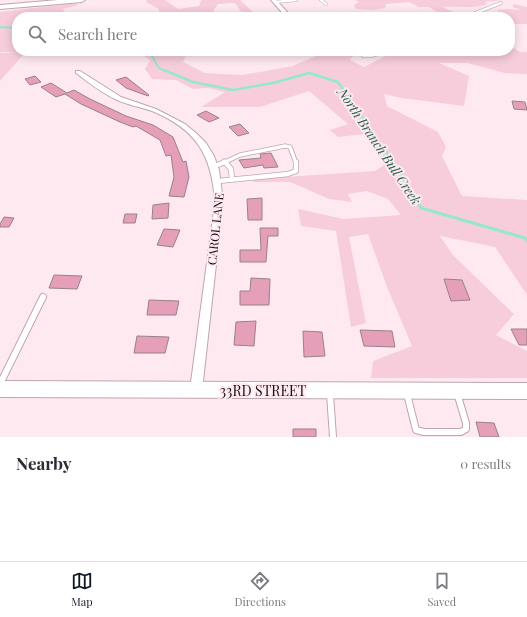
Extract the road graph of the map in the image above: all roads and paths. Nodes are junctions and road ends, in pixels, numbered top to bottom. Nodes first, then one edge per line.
1 (82, 0) edge
2 (296, 0) edge
3 (321, 0) edge
4 (274, 1) edge
5 (501, 3) dead end
6 (326, 4) dead end
7 (0, 7) edge
8 (285, 12) edge
9 (478, 12) edge
10 (78, 72) dead end
11 (224, 161) junction
12 (215, 166) junction
13 (232, 179) junction
14 (218, 181) junction
15 (43, 297) dead end
16 (0, 384) edge
17 (0, 389) edge
18 (196, 390) junction
19 (329, 390) junction
20 (406, 390) junction
21 (457, 391) junction
22 (527, 391) edge
23 (334, 437) edge

1 - 7 street
2 - 4 lane
3 - 6 lane
4 - 8 street
5 - 9 lane
10 - 12 street, CAROL LANE
11 - 12 lane
11 - 13 lane
11 - 13 lane
12 - 14 street, CAROL LANE
13 - 14 lane
14 - 18 street, CAROL LANE
15 - 16 lane
17 - 18 street, 33RD STREET
18 - 19 street, 33RD STREET
19 - 20 street, 33RD STREET
19 - 23 lane
20 - 21 street, 33RD STREET
20 - 21 lane
21 - 22 street, 33RD STREET

